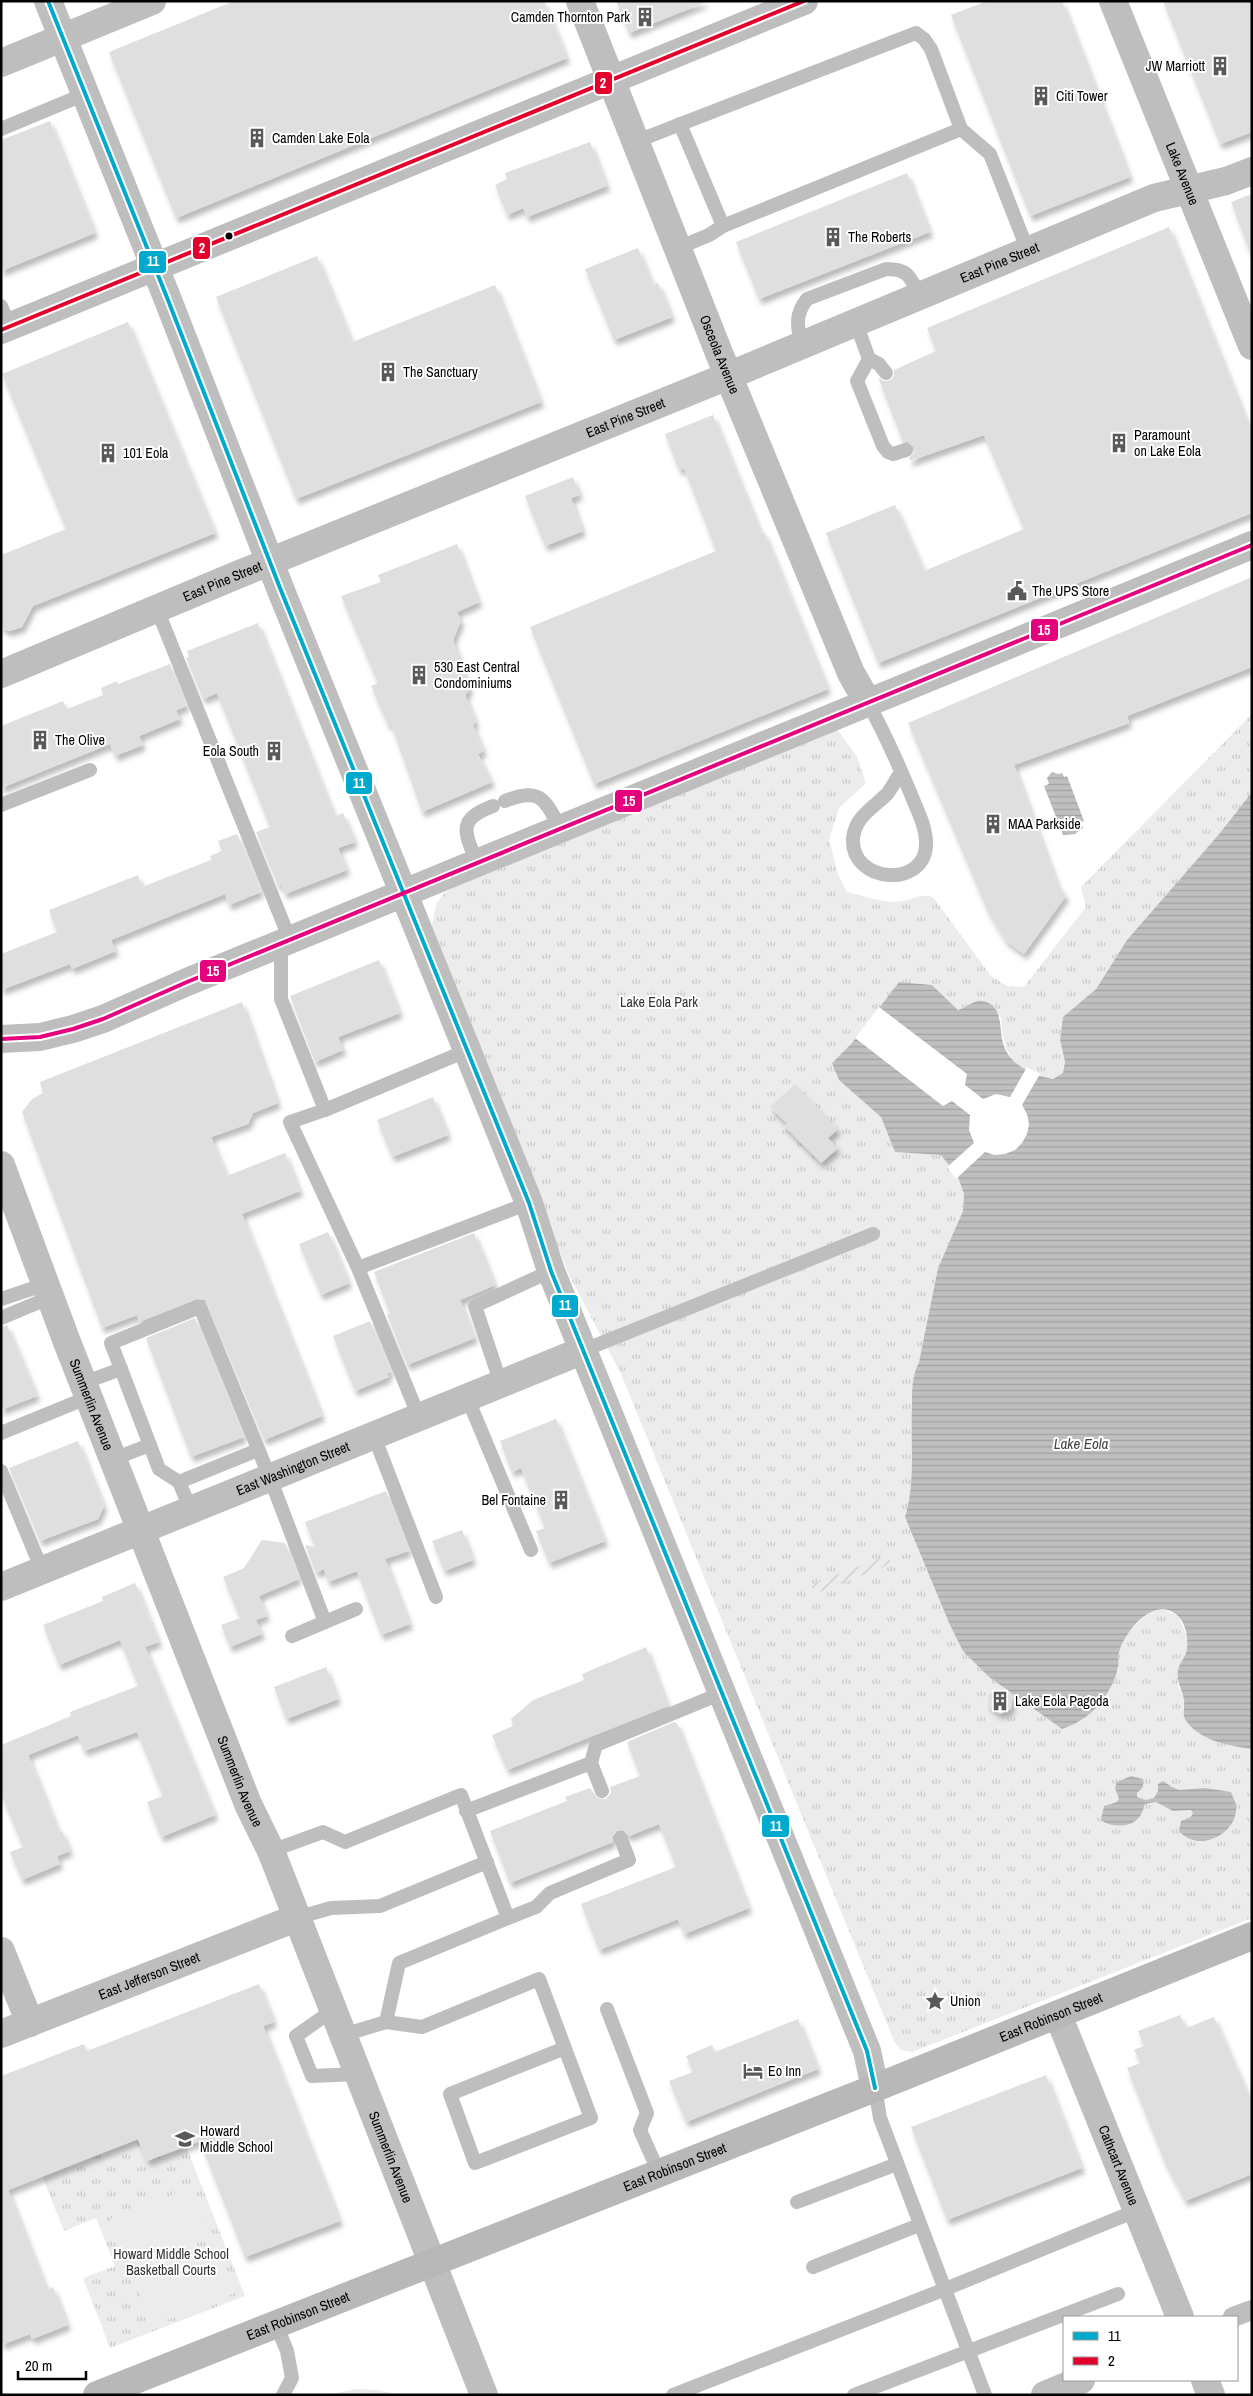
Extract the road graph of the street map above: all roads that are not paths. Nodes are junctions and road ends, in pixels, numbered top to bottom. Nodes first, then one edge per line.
1 (48, 1) edge
2 (152, 1) edge
3 (580, 1) edge
4 (804, 1) edge
5 (1113, 1) edge
6 (63, 38) junction
7 (1, 63) edge
8 (612, 80) junction
9 (85, 94) junction
10 (680, 124) junction
11 (1, 128) edge
12 (961, 129) junction
13 (637, 141) junction
14 (1252, 170) edge
15 (1189, 190) junction
16 (723, 226) junction
17 (678, 248) junction
18 (1028, 251) junction
19 (155, 267) junction
20 (920, 296) junction
21 (4, 321) edge
22 (856, 323) junction
23 (801, 346) junction
24 (1252, 346) edge
25 (869, 359) junction
26 (886, 373) dead end
27 (728, 376) junction
28 (906, 450) dead end
29 (1252, 545) edge
30 (269, 562) junction
31 (156, 609) junction
32 (1, 674) edge
33 (868, 703) junction
34 (90, 770) dead end
35 (901, 772) junction
36 (1, 805) edge
37 (561, 829) junction
38 (477, 863) junction
39 (403, 893) junction
40 (286, 942) junction
41 (1, 1039) edge
42 (466, 1051) junction
43 (324, 1110) junction
44 (1, 1165) edge
45 (529, 1203) junction
46 (8, 1207) edge
47 (873, 1234) dead end
48 (358, 1268) junction
49 (551, 1270) junction
50 (48, 1290) junction
51 (1, 1299) edge
52 (1, 1318) edge
53 (584, 1350) junction
54 (121, 1369) junction
55 (501, 1384) junction
56 (86, 1390) junction
57 (467, 1398) junction
58 (419, 1417) junction
59 (1, 1433) edge
60 (374, 1436) junction
61 (150, 1445) junction
62 (258, 1450) junction
63 (113, 1459) junction
64 (1, 1471) edge
65 (270, 1478) junction
66 (179, 1482) junction
67 (191, 1510) junction
68 (141, 1530) junction
69 (531, 1550) dead end
70 (42, 1570) junction
71 (1, 1587) edge
72 (436, 1597) dead end
73 (356, 1609) dead end
74 (325, 1622) junction
75 (292, 1636) dead end
76 (722, 1693) junction
77 (591, 1763) junction
78 (602, 1790) dead end
79 (466, 1811) junction
80 (621, 1839) dead end
81 (271, 1851) junction
82 (487, 1862) junction
83 (296, 1918) junction
84 (508, 1918) junction
85 (1252, 1936) edge
86 (1, 1951) edge
87 (607, 2009) dead end
88 (333, 2010) junction
89 (1058, 2015) junction
90 (30, 2022) junction
91 (386, 2022) junction
92 (1, 2034) edge
93 (343, 2035) junction
94 (565, 2048) junction
95 (358, 2074) junction
96 (875, 2088) junction
97 (897, 2164) junction
98 (659, 2173) junction
99 (797, 2202) dead end
100 (1138, 2210) junction
101 (919, 2225) junction
102 (431, 2263) junction
103 (813, 2267) dead end
104 (943, 2290) junction
105 (1118, 2294) dead end
106 (1252, 2310) edge
107 (1180, 2316) edge
108 (1237, 2316) edge
109 (276, 2324) junction
110 (967, 2351) junction
111 (1079, 2381) edge
112 (1205, 2381) edge
113 (97, 2395) edge
114 (283, 2395) edge
115 (484, 2395) edge
116 (673, 2395) edge
117 (854, 2395) edge
118 (985, 2395) edge
119 (1046, 2395) edge
120 (1211, 2395) edge

1 - 6 street
2 - 6 street
3 - 8 street, Osceola Avenue
4 - 8 street
5 - 15 street, Lake Avenue
6 - 7 street
6 - 9 street
8 - 13 street, Osceola Avenue
8 - 19 street
9 - 11 lane
9 - 19 street
10 - 12 lane
10 - 13 lane
10 - 16 lane
12 - 16 lane
12 - 18 lane
13 - 17 street, Osceola Avenue
14 - 15 street, East Pine Street
15 - 18 street, East Pine Street
15 - 24 street, Lake Avenue
16 - 17 lane
17 - 27 street, Osceola Avenue
18 - 20 street, East Pine Street
19 - 21 street
19 - 30 street
20 - 22 street, East Pine Street
20 - 23 lane
22 - 23 street, East Pine Street
22 - 25 lane
23 - 27 street, East Pine Street
25 - 26 lane
25 - 28 lane
27 - 30 street, East Pine Street
27 - 33 street, Osceola Avenue
29 - 33 street
30 - 31 street, East Pine Street
30 - 39 street
31 - 32 street, East Pine Street
31 - 40 lane
33 - 35 lane
33 - 37 street
34 - 36 lane
35 - 35 lane
37 - 38 street
37 - 38 lane
38 - 39 street
39 - 40 street
39 - 42 street
40 - 41 street
40 - 43 lane
42 - 43 lane
42 - 45 street
43 - 48 lane
44 - 46 street, Summerlin Avenue
45 - 48 lane
45 - 49 street
46 - 50 street, Summerlin Avenue
47 - 53 lane
48 - 58 lane
49 - 53 street
49 - 55 lane
50 - 51 lane
50 - 52 lane
50 - 56 street, Summerlin Avenue
53 - 55 street, East Washington Street
53 - 76 street
54 - 56 lane
54 - 61 lane
54 - 62 lane
55 - 57 street, East Washington Street
56 - 59 lane
56 - 63 street, Summerlin Avenue
57 - 58 street, East Washington Street
57 - 69 lane
58 - 60 street, East Washington Street
60 - 65 street, East Washington Street
60 - 72 lane
61 - 63 lane
61 - 66 lane
62 - 65 lane
62 - 66 lane
63 - 68 street, Summerlin Avenue
64 - 70 lane
65 - 67 street, East Washington Street
65 - 74 lane
66 - 67 lane
67 - 68 street, East Washington Street
68 - 70 street, East Washington Street
68 - 81 street, Summerlin Avenue
70 - 71 street, East Washington Street
73 - 74 lane
74 - 75 lane
76 - 77 lane
76 - 96 street
77 - 78 lane
77 - 79 lane
79 - 81 lane
79 - 82 lane
80 - 84 lane
81 - 83 street, Summerlin Avenue
82 - 83 lane
82 - 84 lane
83 - 88 street, Summerlin Avenue
83 - 90 street, East Jefferson Street
84 - 91 lane
85 - 89 main road, East Robinson Street
86 - 90 street
87 - 98 lane
88 - 93 street, Summerlin Avenue
88 - 95 lane
89 - 96 main road, East Robinson Street
89 - 100 street, Cathcart Avenue
90 - 92 street, East Jefferson Street
91 - 93 lane
91 - 94 lane
93 - 95 street, Summerlin Avenue
94 - 94 lane
95 - 102 street, Summerlin Avenue
96 - 97 lane
96 - 98 main road, East Robinson Street
97 - 99 lane
97 - 101 lane
98 - 102 main road, East Robinson Street
100 - 104 lane
100 - 107 street, Cathcart Avenue
101 - 103 lane
101 - 104 lane
102 - 109 main road, East Robinson Street
102 - 115 street, Summerlin Avenue
104 - 110 lane
104 - 116 lane
105 - 110 lane
106 - 108 street
109 - 113 main road, East Robinson Street
109 - 114 lane
110 - 117 lane
110 - 118 lane
111 - 119 street
112 - 120 street

